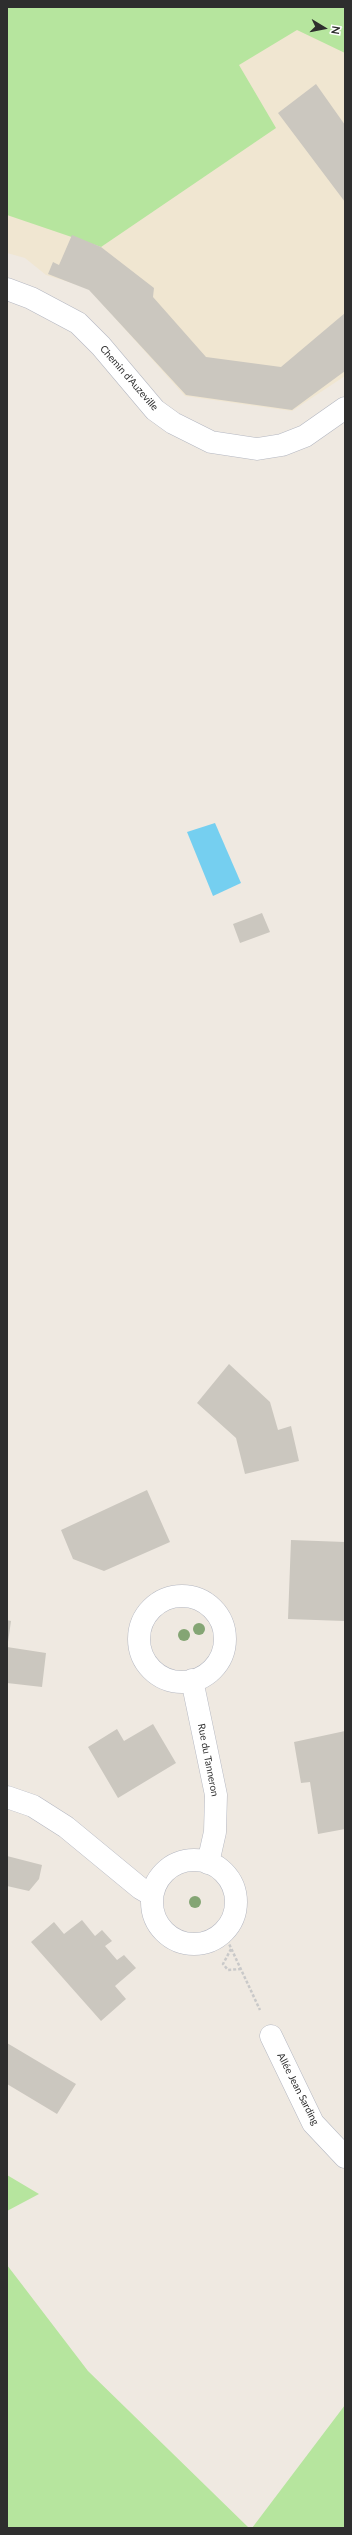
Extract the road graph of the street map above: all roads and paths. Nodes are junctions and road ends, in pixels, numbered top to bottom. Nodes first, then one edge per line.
1 (7, 289) edge
2 (345, 408) edge
3 (192, 1680) dead end
4 (7, 1797) edge
5 (208, 1863) junction
6 (152, 1896) junction
7 (227, 1940) junction
8 (241, 1969) junction
9 (271, 2036) joint
10 (345, 2157) edge

1 - 2 street, Chemin d'Auzeville
3 - 5 street, Rue du Tanneron
4 - 6 street
5 - 6 street
5 - 7 street
6 - 7 street
7 - 8 path
7 - 8 path
8 - 9 path
9 - 10 street, Allée Jean Sarding

